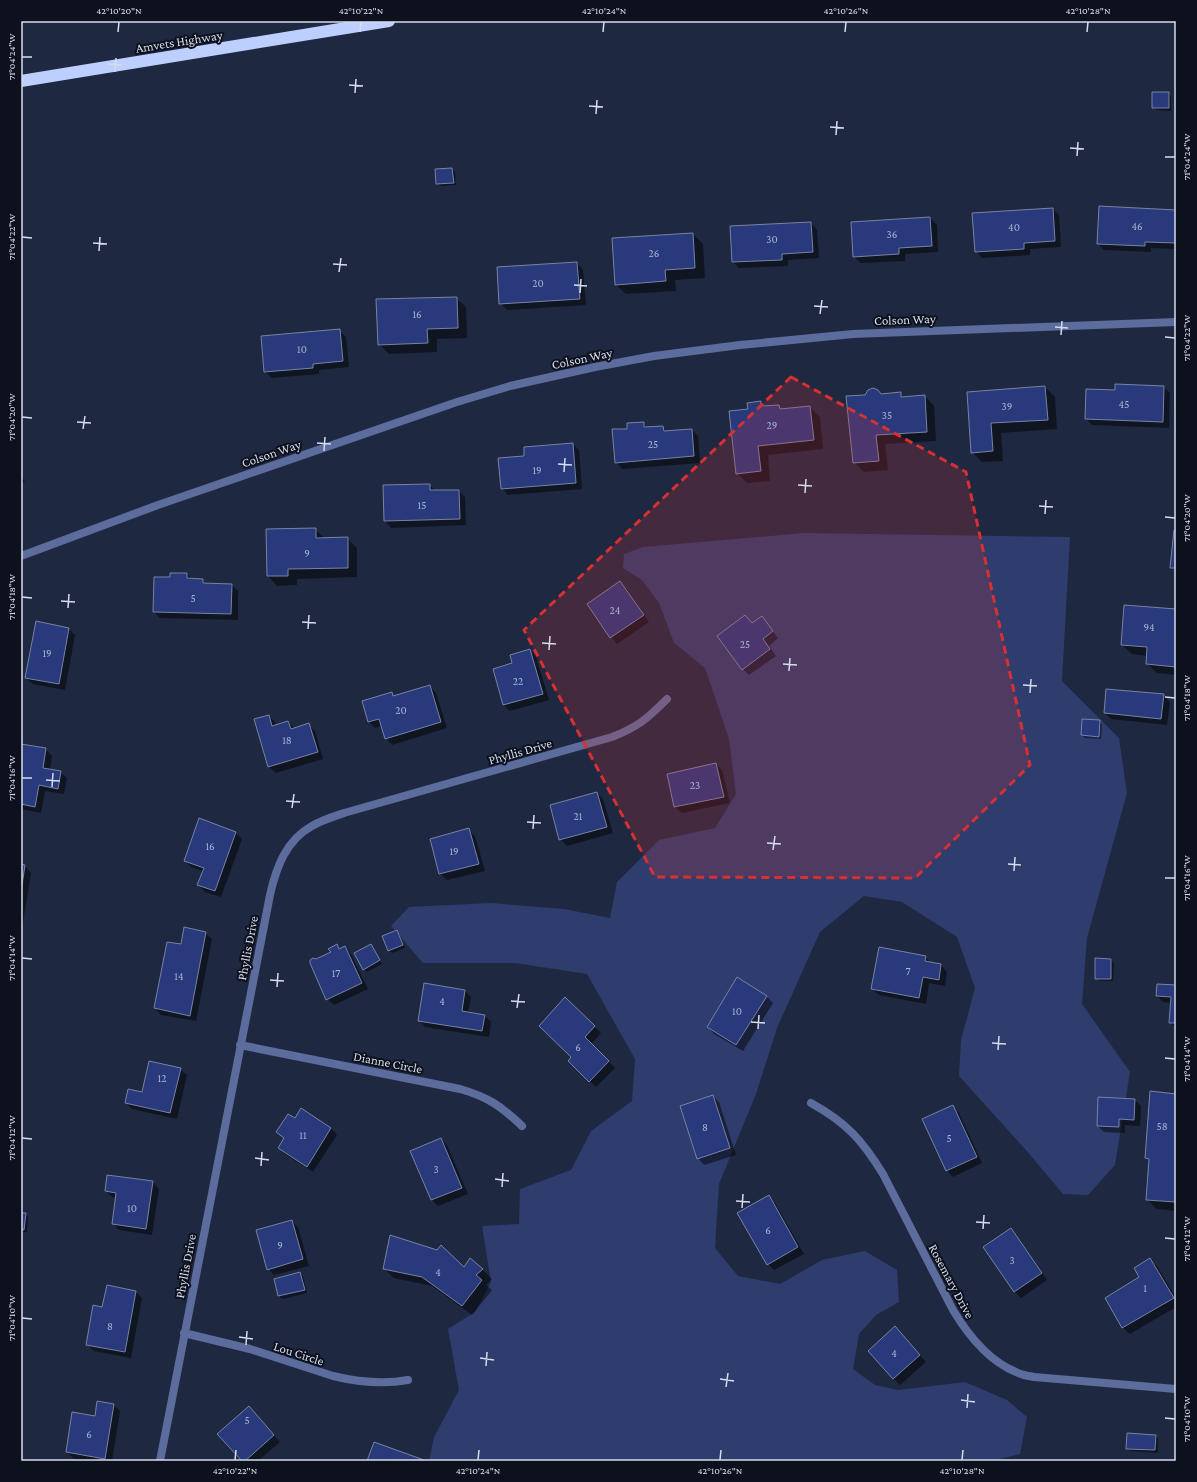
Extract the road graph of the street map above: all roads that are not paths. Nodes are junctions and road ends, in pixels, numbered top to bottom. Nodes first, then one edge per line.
1 (389, 21) edge
2 (21, 81) edge
3 (1176, 322) edge
4 (21, 556) edge
5 (667, 699) dead end
6 (240, 1045) junction
7 (811, 1103) dead end
8 (522, 1126) dead end
9 (184, 1333) junction
10 (408, 1380) dead end
11 (1176, 1389) edge
12 (160, 1461) edge

1 - 2 highway, Amvets Highway
3 - 4 street, Colson Way
5 - 6 street, Phyllis Drive
6 - 8 street, Dianne Circle
6 - 9 street, Phyllis Drive
7 - 11 street, Rosemary Drive
9 - 10 street, Lou Circle
9 - 12 street, Phyllis Drive

